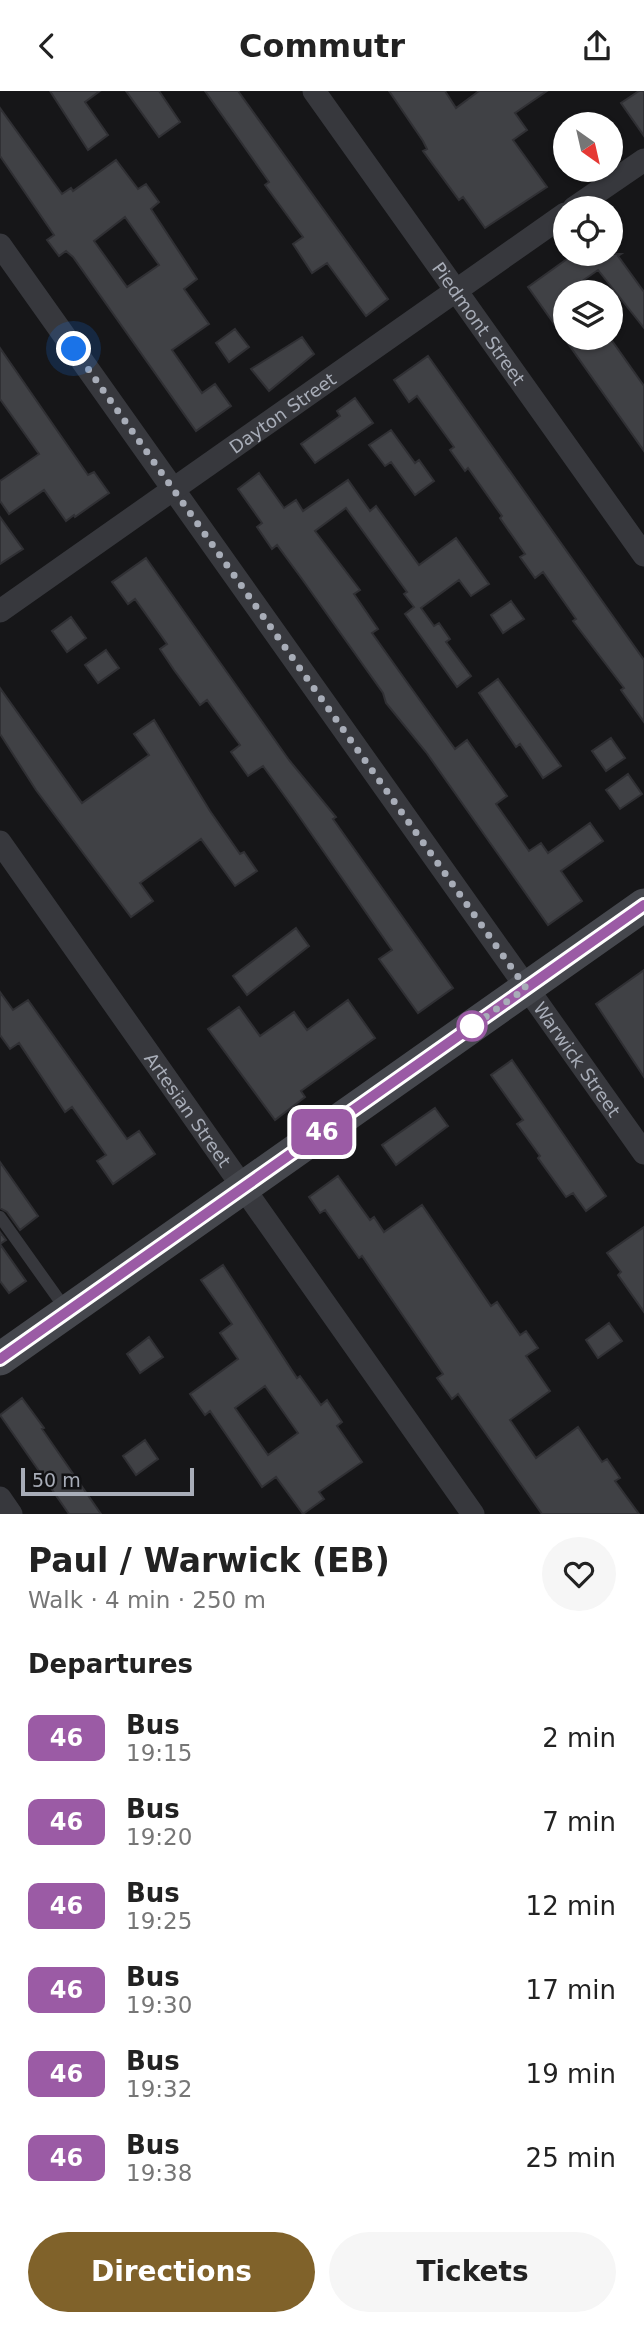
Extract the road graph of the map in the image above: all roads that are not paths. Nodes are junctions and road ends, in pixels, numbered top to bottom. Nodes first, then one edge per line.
1 (314, 91) edge
2 (644, 160) edge
3 (592, 196) edge
4 (553, 222) edge
5 (0, 245) edge
6 (456, 290) junction
7 (174, 489) junction
8 (644, 555) edge
9 (0, 611) edge
10 (0, 842) edge
11 (644, 905) edge
12 (526, 988) junction
13 (644, 1153) edge
14 (242, 1189) junction
15 (0, 1217) edge
16 (67, 1311) junction
17 (0, 1359) edge
18 (0, 1498) edge
19 (11, 1514) edge
20 (473, 1514) edge

1 - 6 street, Piedmont Street
2 - 3 street
4 - 6 street, Dayton Street
5 - 7 street, Warwick Street
6 - 7 street, Dayton Street
6 - 8 street, Piedmont Street
7 - 9 street, Dayton Street
7 - 12 street, Warwick Street
10 - 14 street, Artesian Street
11 - 12 street
12 - 13 street, Warwick Street
12 - 14 street
14 - 16 street
14 - 20 street, Artesian Street
15 - 16 lane
16 - 17 street
18 - 19 street

